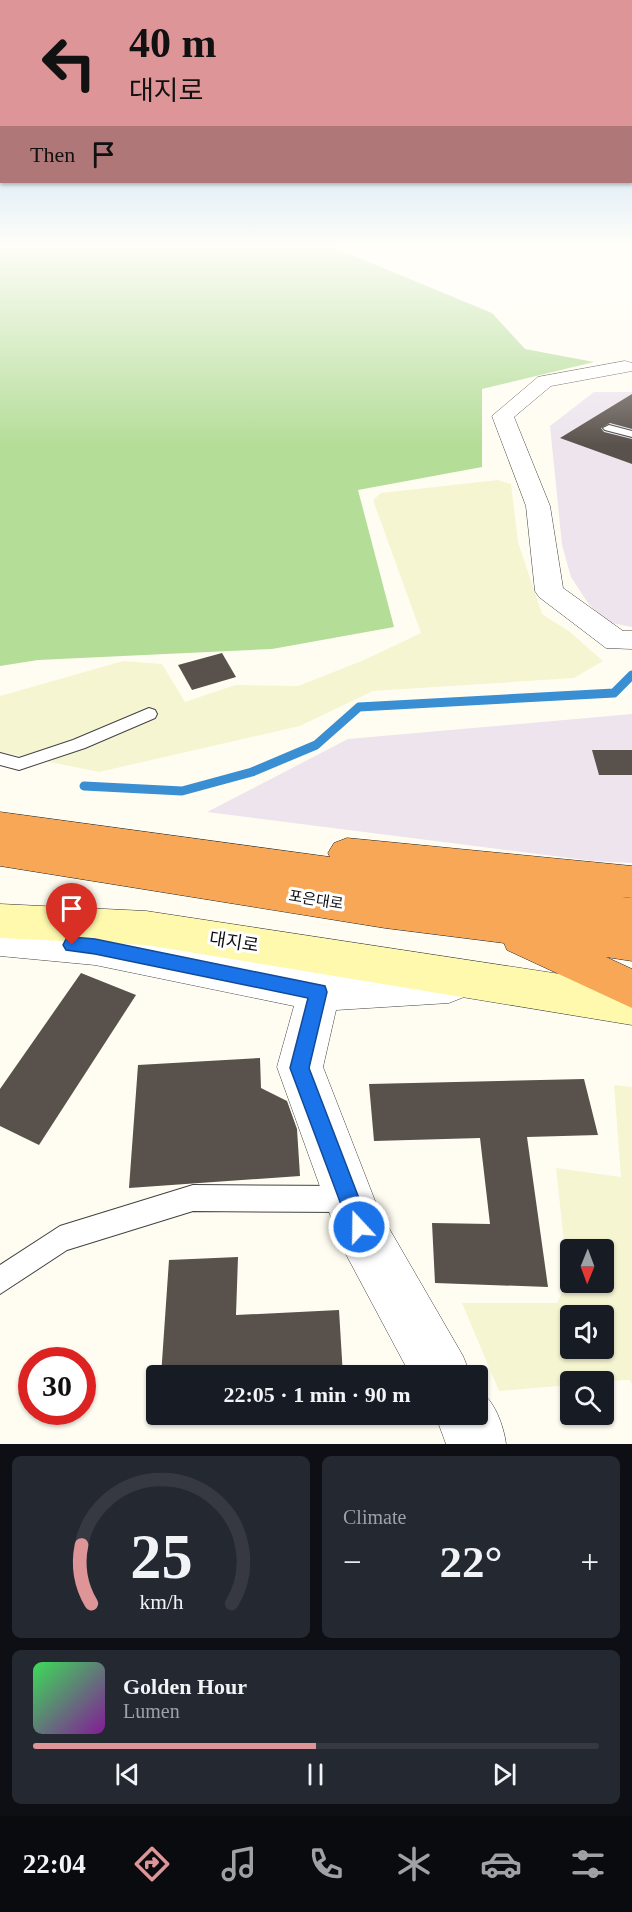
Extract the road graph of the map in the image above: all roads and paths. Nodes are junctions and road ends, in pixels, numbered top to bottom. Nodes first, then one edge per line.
1 (625, 367) dead end
2 (609, 428) dead end
3 (632, 435) edge
4 (632, 640) edge
5 (148, 714) dead end
6 (0, 759) edge
7 (0, 807) edge
8 (0, 826) edge
9 (177, 835) junction
10 (113, 842) junction
11 (0, 851) edge
12 (632, 882) edge
13 (632, 915) edge
14 (0, 921) edge
15 (498, 927) junction
16 (0, 939) edge
17 (632, 943) edge
18 (464, 980) junction
19 (632, 988) edge
20 (318, 992) junction
21 (632, 1005) edge
22 (348, 1199) junction
23 (0, 1281) edge
24 (437, 1365) edge
25 (471, 1425) edge
26 (476, 1444) edge

1 - 4 street
2 - 3 lane
5 - 6 lane
7 - 9 highway
8 - 10 highway, 포은대로
9 - 10 highway
9 - 12 highway
10 - 13 highway, 포은대로
11 - 15 highway, 포은대로
14 - 18 main road, 대지로
15 - 17 highway, 포은대로
15 - 19 highway
16 - 20 street, 대지로
18 - 20 street, 대지로
18 - 21 main road, 대지로
20 - 22 street
22 - 23 lane
22 - 24 street
25 - 26 street

